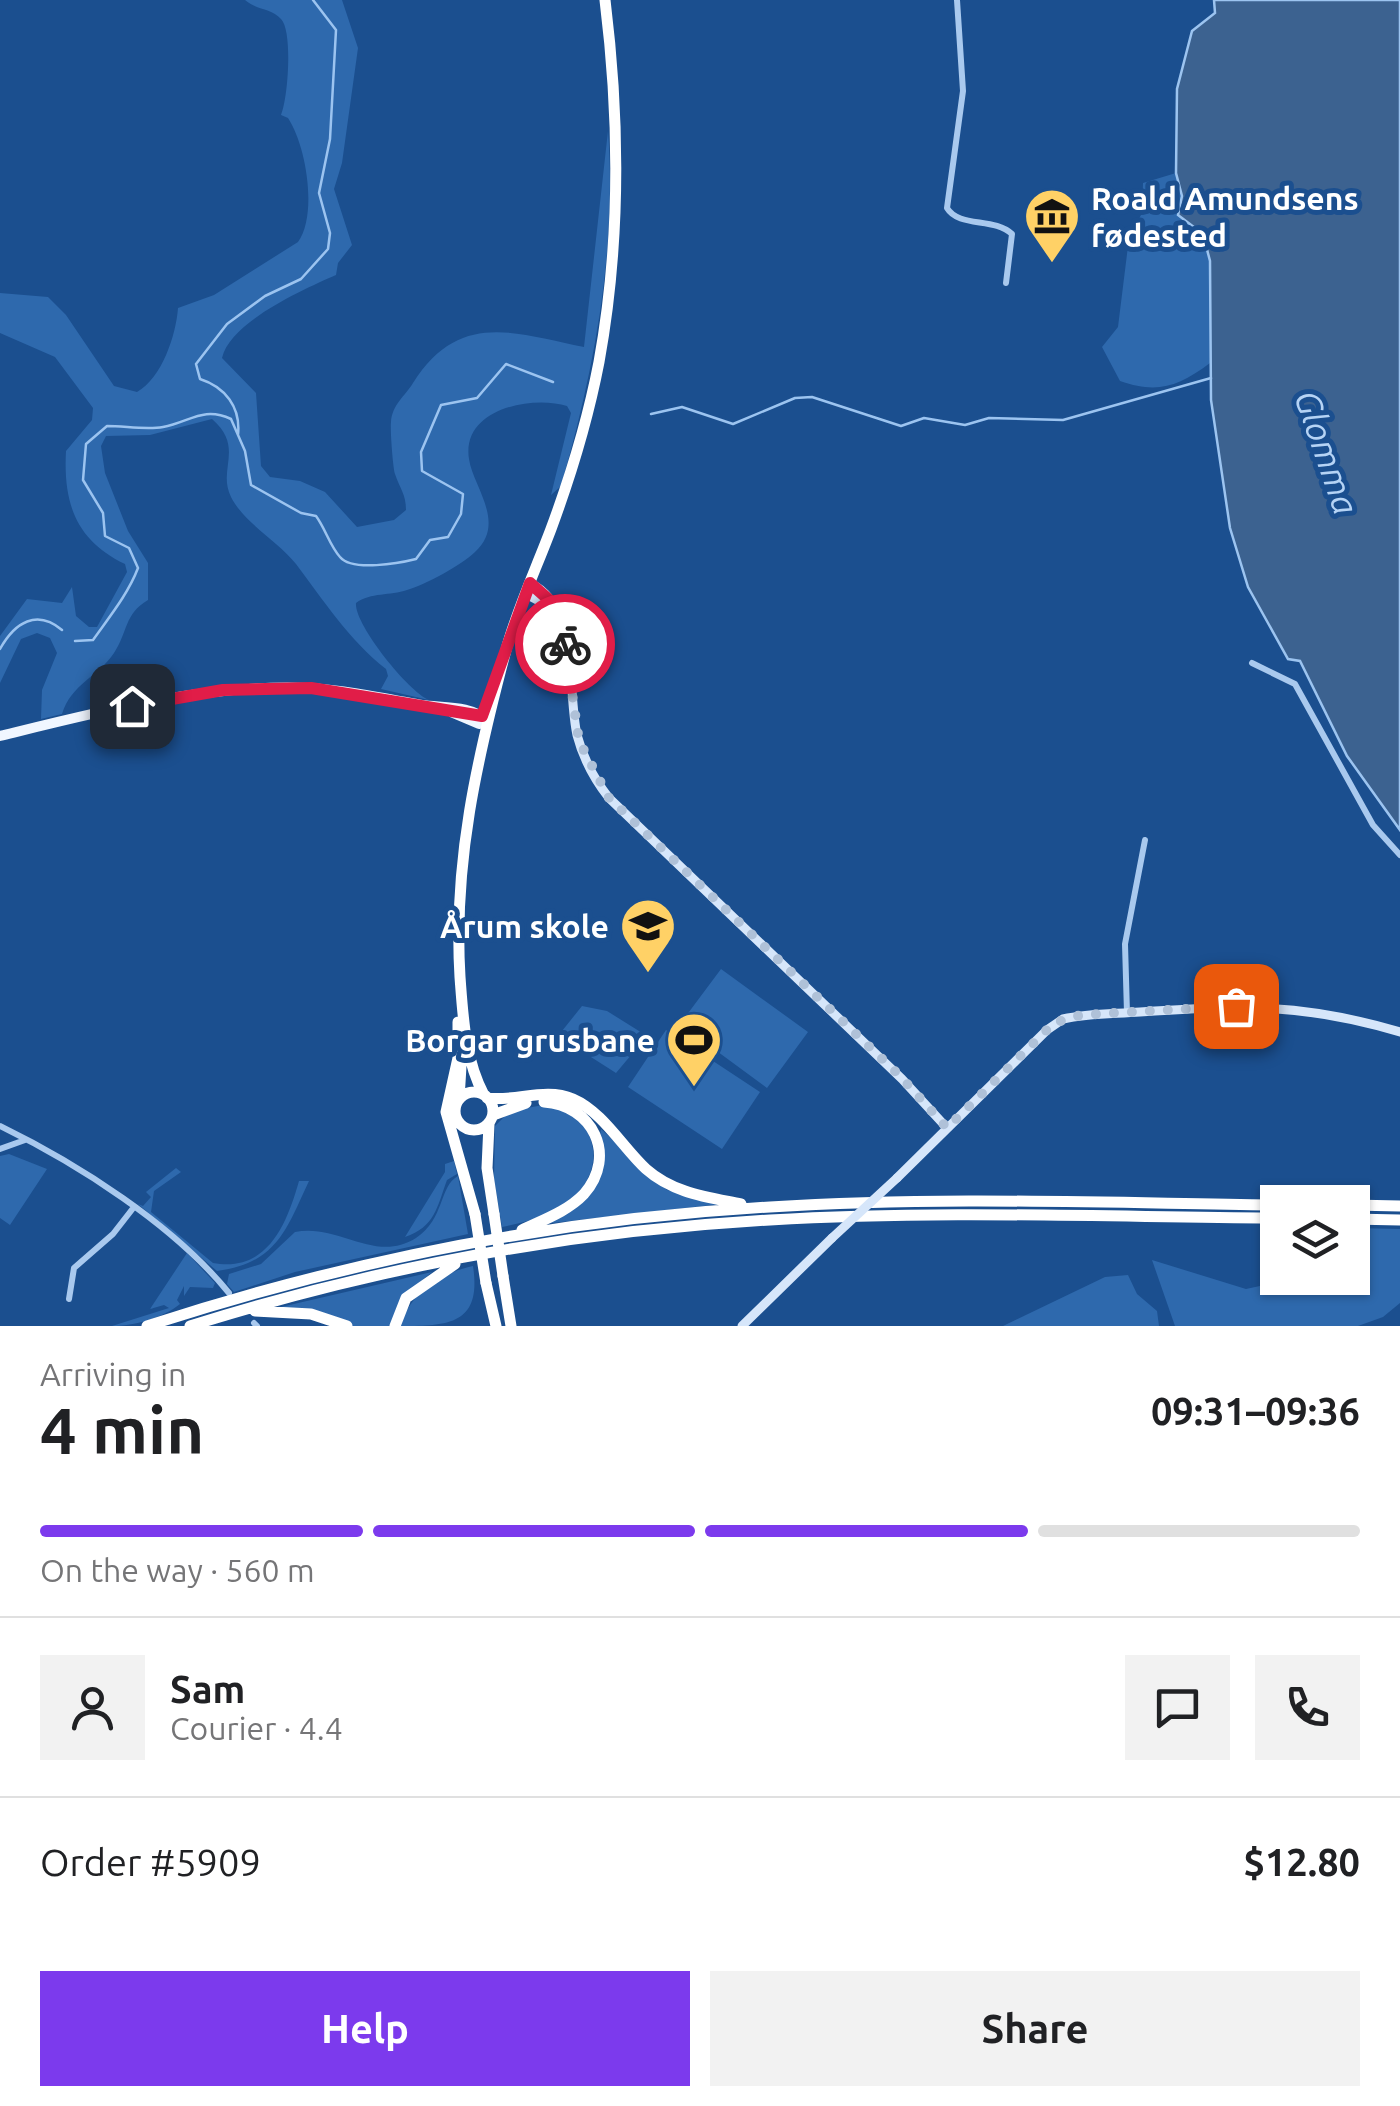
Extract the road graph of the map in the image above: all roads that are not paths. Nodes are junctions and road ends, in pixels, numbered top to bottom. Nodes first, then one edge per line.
1 (605, 0) edge
2 (957, 0) edge
3 (1006, 283) dead end
4 (528, 588) junction
5 (1252, 663) dead end
6 (482, 720) junction
7 (0, 736) edge
8 (1145, 840) dead end
9 (1400, 855) edge
10 (1127, 1013) junction
11 (458, 1022) junction
12 (1400, 1032) edge
13 (486, 1096) junction
14 (459, 1098) junction
15 (491, 1119) junction
16 (460, 1125) junction
17 (0, 1126) edge
18 (947, 1128) junction
19 (25, 1140) junction
20 (0, 1149) edge
21 (1260, 1205) edge
22 (1370, 1205) edge
23 (1400, 1206) edge
24 (760, 1207) junction
25 (134, 1208) junction
26 (1013, 1209) junction
27 (475, 1214) junction
28 (1260, 1217) edge
29 (1370, 1219) edge
30 (1400, 1220) edge
31 (507, 1237) junction
32 (467, 1258) junction
33 (229, 1293) dead end
34 (69, 1299) dead end
35 (240, 1310) junction
36 (147, 1326) edge
37 (190, 1326) edge
38 (346, 1326) edge
39 (395, 1326) edge
40 (496, 1326) edge
41 (510, 1326) edge
42 (742, 1326) edge

1 - 4 highway
2 - 3 street
4 - 6 highway
4 - 18 main road
5 - 9 street
6 - 7 main road
6 - 11 highway
6 - 13 highway
8 - 10 street
10 - 12 main road
10 - 18 main road
11 - 14 highway
11 - 27 highway
13 - 14 highway
13 - 15 highway
13 - 24 highway
14 - 16 highway
15 - 16 highway
15 - 31 highway
15 - 41 highway, bridge
16 - 27 highway
17 - 19 street
18 - 42 main road, bridge
19 - 20 street
19 - 25 street
21 - 26 highway
22 - 23 highway
24 - 26 highway
24 - 31 highway
25 - 33 street
25 - 34 street
26 - 28 highway
26 - 32 highway
27 - 40 highway, bridge
29 - 30 highway
31 - 36 highway
32 - 35 highway
32 - 39 highway
35 - 37 highway
35 - 38 highway

